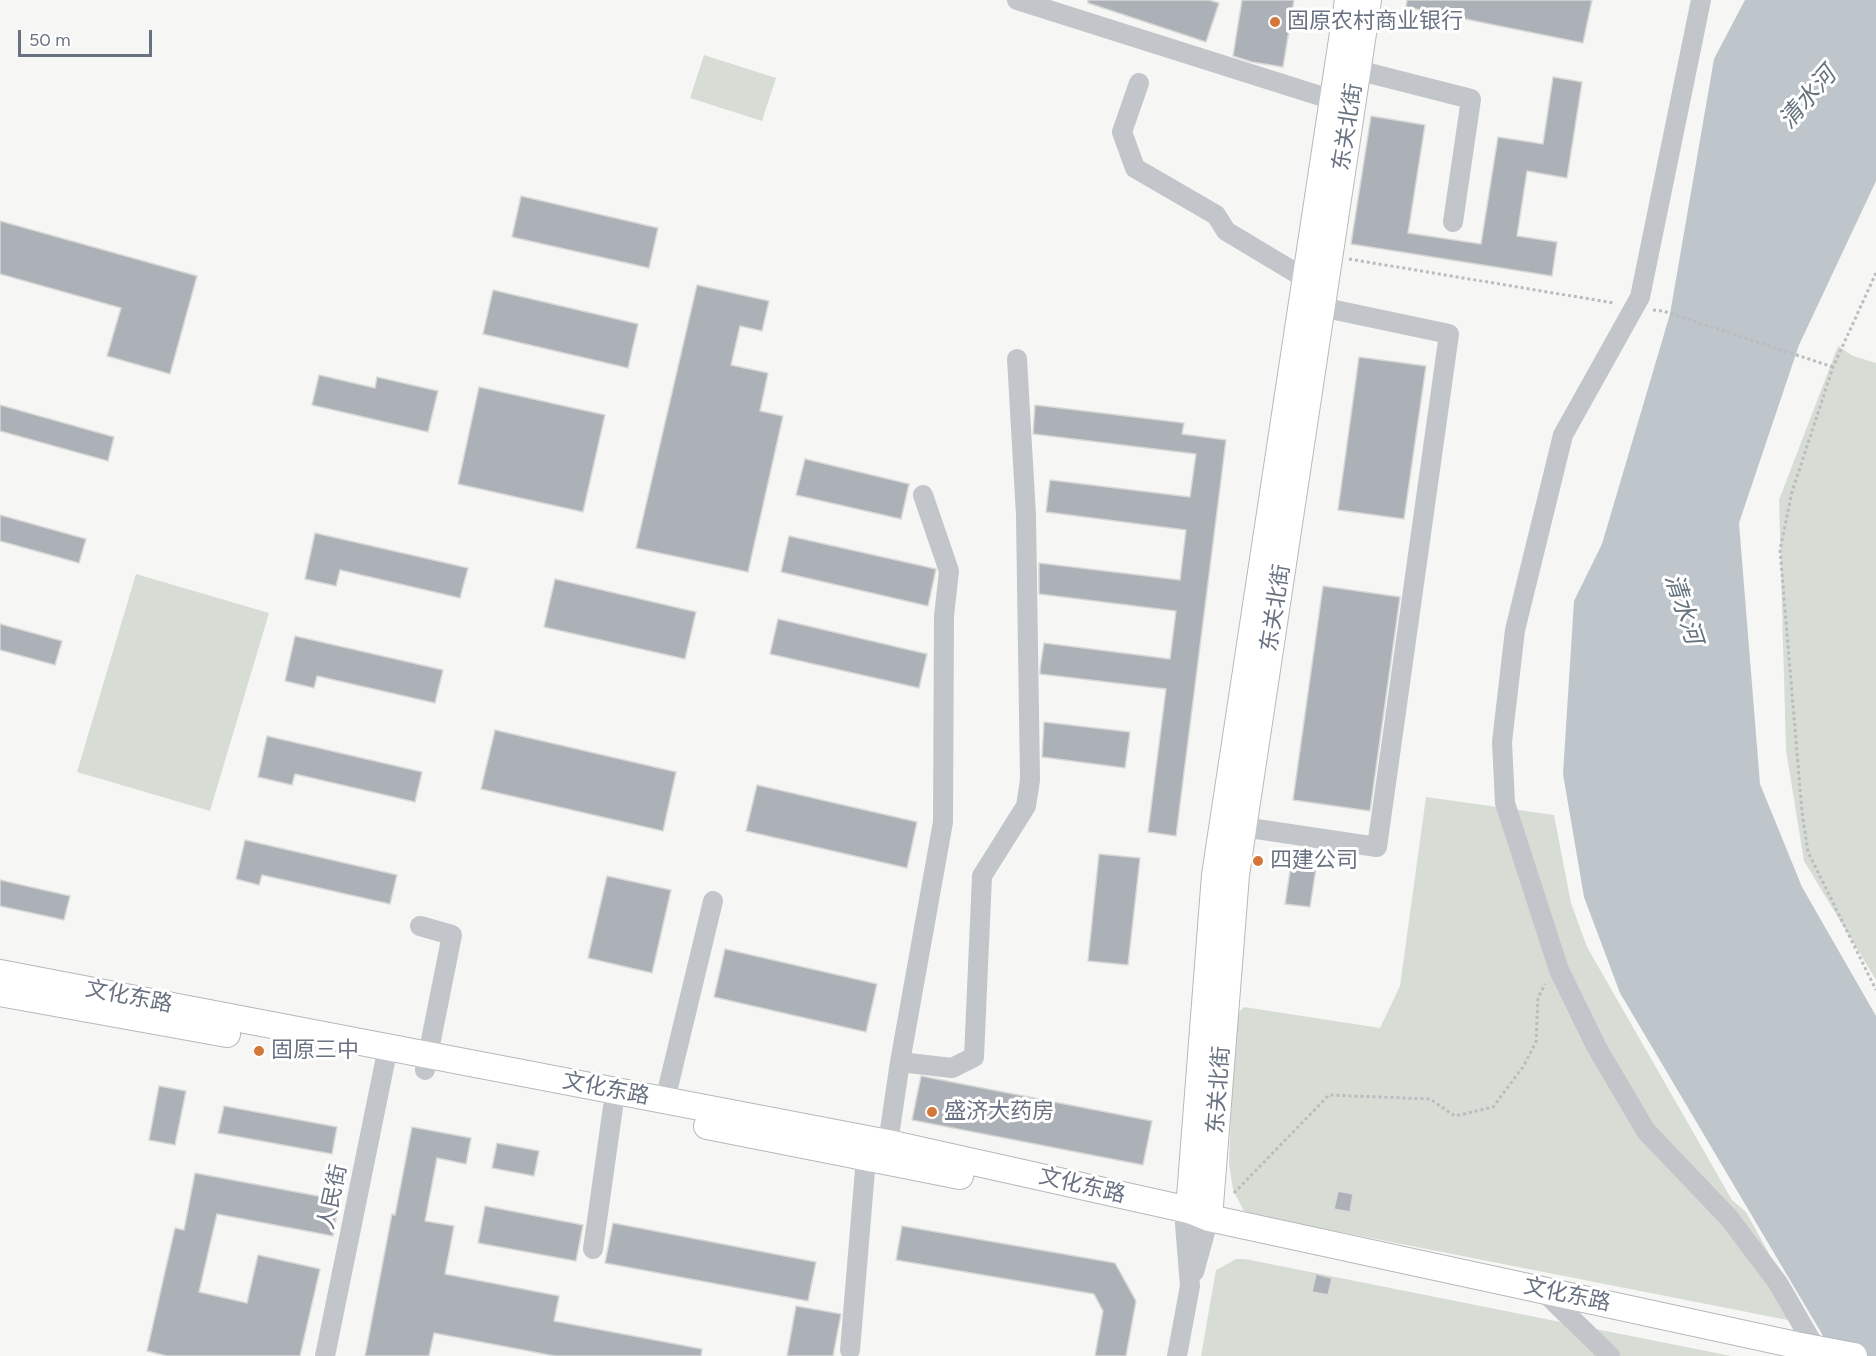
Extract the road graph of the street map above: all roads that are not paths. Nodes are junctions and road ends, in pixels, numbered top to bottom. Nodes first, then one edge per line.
1 (1017, 0) edge
2 (1348, 0) edge
3 (1368, 0) edge
4 (1701, 0) edge
5 (1357, 70) junction
6 (1139, 82) dead end
7 (1333, 100) junction
8 (1453, 222) dead end
9 (1306, 279) junction
10 (1321, 307) junction
11 (1017, 359) dead end
12 (923, 495) dead end
13 (1243, 827) junction
14 (713, 902) dead end
15 (420, 926) dead end
16 (0, 973) edge
17 (0, 993) edge
18 (387, 1054) junction
19 (426, 1062) junction
20 (900, 1062) junction
21 (665, 1100) junction
22 (613, 1107) junction
23 (888, 1143) junction
24 (866, 1158) junction
25 (1194, 1217) junction
26 (593, 1249) dead end
27 (1542, 1290) junction
28 (850, 1350) dead end
29 (325, 1356) edge
30 (1177, 1356) edge
31 (1610, 1356) edge
32 (1820, 1356) edge
33 (1854, 1356) edge

1 - 7 street
2 - 7 main road, 东关北街
3 - 5 main road, 东关北街
4 - 32 street
5 - 8 street
5 - 10 main road, 东关北街
6 - 9 street
7 - 9 main road, 东关北街
9 - 25 main road, 东关北街
10 - 13 main road, 东关北街
10 - 13 street
11 - 20 street
12 - 20 street
13 - 25 main road, 东关北街
14 - 21 street
15 - 19 street
16 - 18 main road, 文化东路
17 - 18 main road, 文化东路
18 - 19 main road, 文化东路
18 - 29 street, 人民街
19 - 21 main road, 文化东路
19 - 22 main road, 文化东路
20 - 23 street
21 - 23 main road, 文化东路
22 - 24 main road, 文化东路
22 - 26 street
23 - 25 main road, 文化东路
24 - 25 main road, 文化东路
24 - 28 street
25 - 27 main road, 文化东路
25 - 30 street
27 - 31 street
27 - 33 main road, 文化东路, bridge

